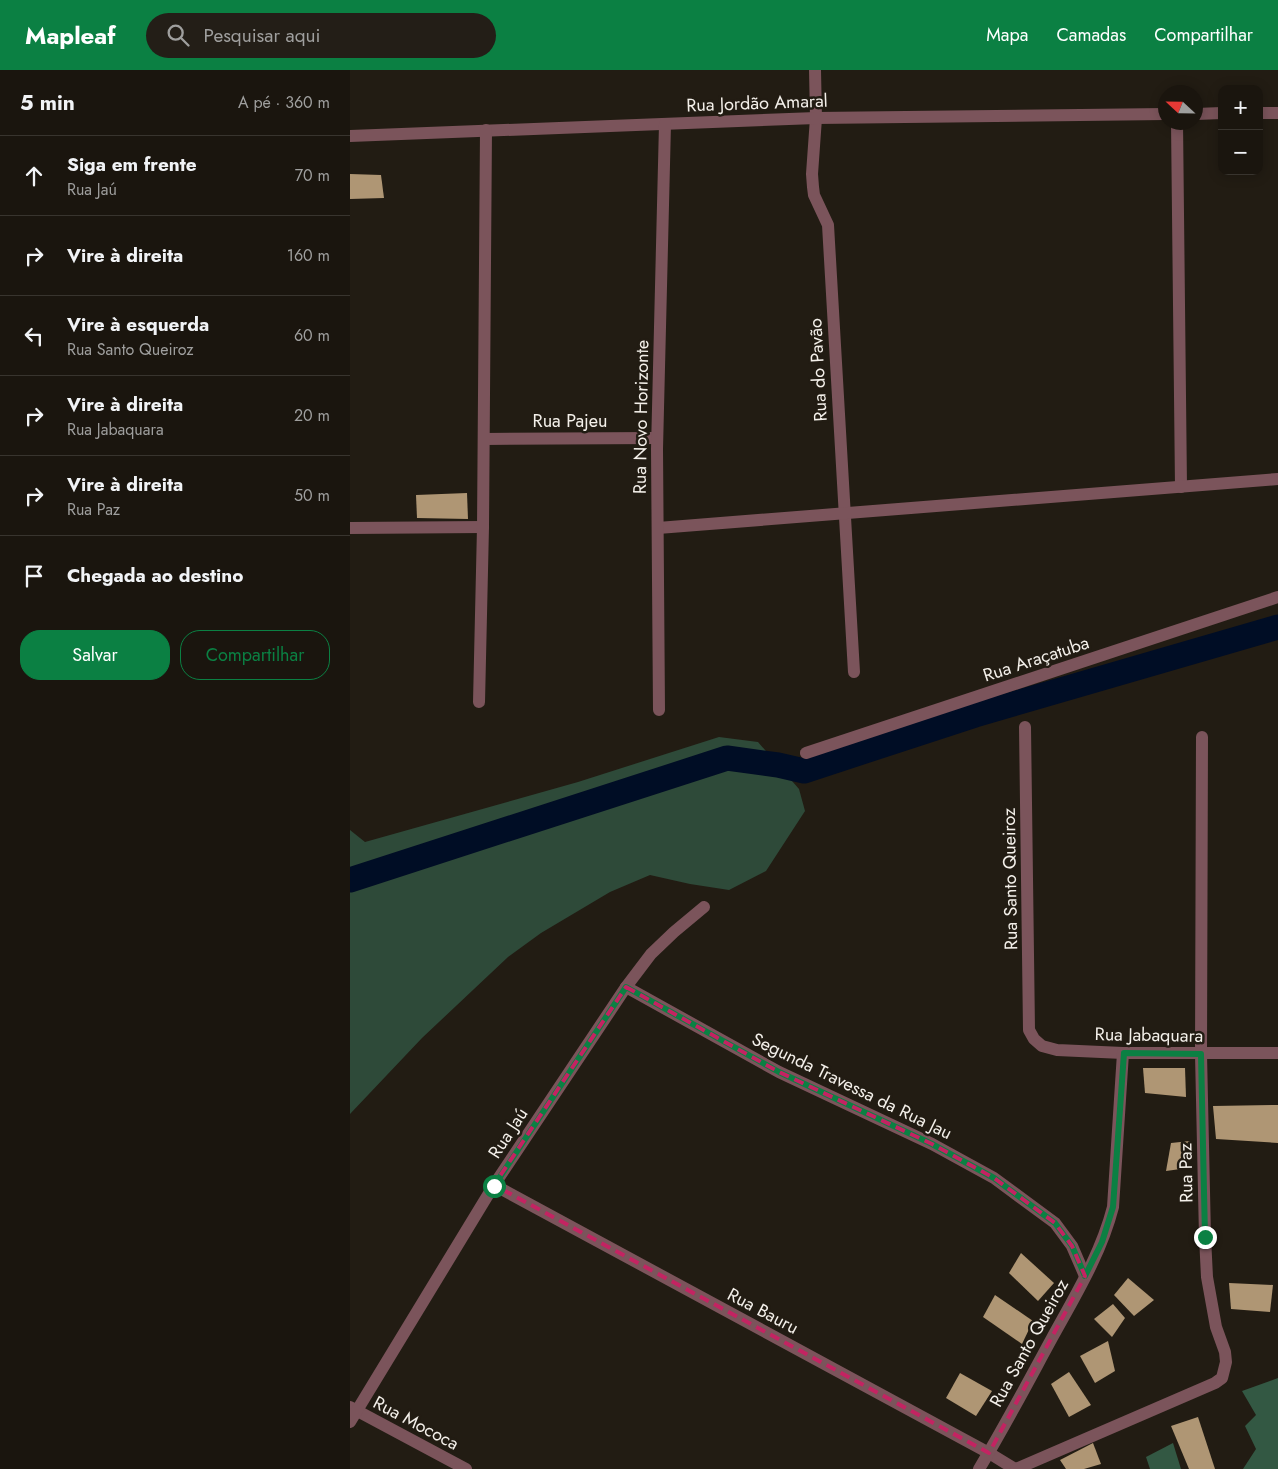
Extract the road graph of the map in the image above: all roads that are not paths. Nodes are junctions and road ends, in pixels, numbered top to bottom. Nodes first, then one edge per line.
1 (816, 70) edge
2 (1218, 113) edge
3 (1263, 113) edge
4 (1278, 113) edge
5 (1158, 114) edge
6 (1203, 114) edge
7 (816, 118) junction
8 (665, 124) junction
9 (486, 130) junction
10 (1177, 130) edge
11 (350, 136) edge
12 (658, 438) junction
13 (484, 439) junction
14 (1278, 479) edge
15 (1181, 487) junction
16 (844, 513) junction
17 (483, 527) junction
18 (350, 528) edge
19 (658, 528) junction
20 (1278, 597) edge
21 (854, 672) dead end
22 (478, 702) dead end
23 (659, 710) dead end
24 (1026, 727) dead end
25 (1202, 738) dead end
26 (806, 754) dead end
27 (704, 907) dead end
28 (626, 987) junction
29 (1029, 1030) joint
30 (1124, 1053) junction
31 (1278, 1053) edge
32 (1201, 1054) junction
33 (494, 1186) junction
34 (1085, 1276) junction
35 (352, 1414) edge
36 (989, 1452) junction
37 (466, 1469) edge
38 (979, 1469) edge
39 (1016, 1469) edge

1 - 7 street, Rua do Pavão
2 - 6 street
3 - 4 street
5 - 7 street, Rua Jordão Amaral
7 - 8 street, Rua Jordão Amaral
7 - 16 street, Rua do Pavão
8 - 9 street, Rua Jordão Amaral
8 - 12 street, Rua Novo Horizonte
9 - 11 street, Rua Jordão Amaral
9 - 13 street
10 - 15 street
12 - 13 street, Rua Pajeu
12 - 19 street, Rua Novo Horizonte
13 - 17 street
14 - 15 street
15 - 16 street
16 - 19 street
16 - 21 street, Rua do Pavão
17 - 18 street
17 - 22 street
19 - 23 street, Rua Novo Horizonte
20 - 26 street, Rua Araçatuba
24 - 29 street, Rua Santo Queiroz
25 - 32 street, Rua Paz
27 - 28 street, Rua Jaú
28 - 33 street, Rua Jaú
28 - 34 street, Segunda Travessa da Rua Jau
29 - 30 street, Rua Jabaquara
30 - 32 street, Rua Jabaquara
30 - 34 street, Rua Santo Queiroz
31 - 32 street, Rua Jabaquara
32 - 39 street, Rua Paz
33 - 35 street, Rua Jaú
33 - 36 street, Rua Bauru
34 - 36 street, Rua Santo Queiroz
35 - 37 street, Rua Mococa
36 - 38 street, Rua Santo Queiroz
36 - 39 street, Rua Bauru

